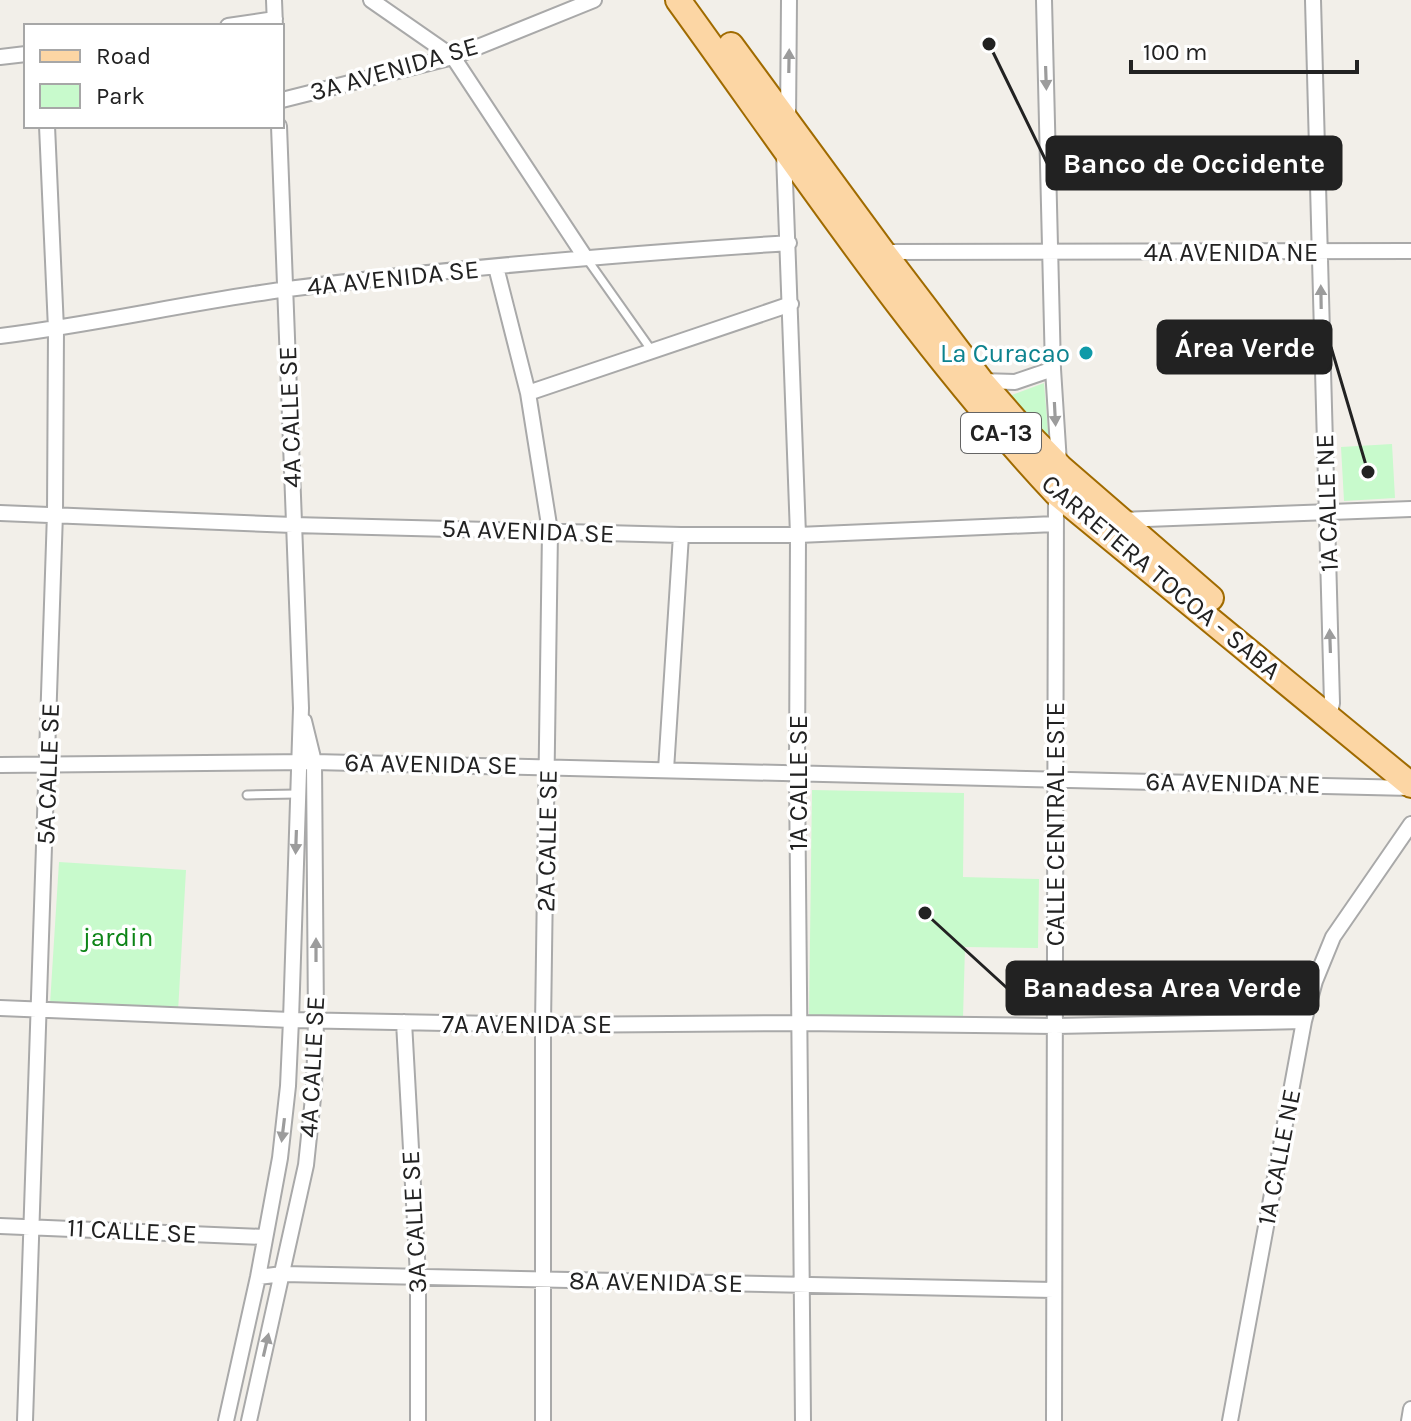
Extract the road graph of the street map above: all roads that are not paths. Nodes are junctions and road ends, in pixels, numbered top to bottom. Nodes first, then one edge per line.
1 (274, 0) edge
2 (371, 0) edge
3 (594, 0) edge
4 (678, 0) edge
5 (697, 0) edge
6 (789, 0) edge
7 (1044, 0) edge
8 (1313, 0) edge
9 (275, 23) edge
10 (24, 54) edge
11 (0, 57) edge
12 (453, 57) junction
13 (284, 99) edge
14 (788, 122) junction
15 (47, 128) edge
16 (279, 128) edge
17 (784, 146) junction
18 (789, 243) junction
19 (1320, 251) junction
20 (1411, 251) edge
21 (883, 252) junction
22 (1051, 252) junction
23 (585, 257) junction
24 (496, 267) junction
25 (286, 290) junction
26 (791, 304) junction
27 (56, 329) junction
28 (0, 336) edge
29 (652, 351) junction
30 (1053, 369) junction
31 (981, 381) junction
32 (528, 393) junction
33 (1060, 467) junction
34 (1056, 493) junction
35 (1411, 509) edge
36 (1327, 511) junction
37 (0, 513) edge
38 (55, 513) junction
39 (1120, 520) junction
40 (1055, 524) junction
41 (293, 525) junction
42 (550, 531) junction
43 (681, 535) junction
44 (798, 535) junction
45 (301, 708) junction
46 (1331, 711) junction
47 (298, 762) junction
48 (314, 762) junction
49 (0, 765) edge
50 (48, 766) junction
51 (549, 766) junction
52 (1411, 768) edge
53 (666, 770) junction
54 (797, 773) junction
55 (1055, 779) junction
56 (1411, 786) edge
57 (297, 794) junction
58 (247, 795) dead end
59 (1411, 824) edge
60 (0, 1008) edge
61 (40, 1011) junction
62 (291, 1020) junction
63 (316, 1021) junction
64 (1304, 1021) junction
65 (404, 1022) junction
66 (799, 1023) junction
67 (543, 1025) junction
68 (1055, 1026) junction
69 (0, 1226) edge
70 (31, 1226) junction
71 (264, 1237) junction
72 (283, 1274) junction
73 (418, 1276) junction
74 (258, 1277) junction
75 (543, 1279) junction
76 (802, 1285) junction
77 (1054, 1290) junction
78 (1411, 1409) edge
79 (25, 1421) edge
80 (226, 1421) edge
81 (249, 1421) edge
82 (418, 1421) edge
83 (543, 1421) edge
84 (803, 1421) edge
85 (1054, 1421) edge
86 (1230, 1421) edge
87 (1409, 1421) edge

1 - 9 street
2 - 12 street
3 - 12 street, 3A AVENIDA SE
4 - 17 main road, CARRETERA TOCOA - SABA / CA-13
5 - 14 main road, CARRETERA TOCOA - SABA / CA-13
14 -> 6 street
7 -> 22 street, CALLE CENTRAL ESTE
8 - 19 street, 1A CALLE NE
10 - 11 street
12 - 13 street, 3A AVENIDA SE
12 - 23 street
14 - 21 main road, CARRETERA TOCOA - SABA / CA-13
15 - 27 street, 5A CALLE SE
16 - 25 street, 4A CALLE SE
17 - 18 street, 1A CALLE SE
17 - 34 main road, CARRETERA TOCOA - SABA / CA-13
18 - 23 street, 4A AVENIDA SE
18 - 26 street, 1A CALLE SE
19 - 20 street, 4A AVENIDA NE
19 - 22 street, 4A AVENIDA NE
36 -> 19 street, 1A CALLE NE
21 - 22 street
21 - 31 main road, CARRETERA TOCOA - SABA / CA-13
22 - 30 street, CALLE CENTRAL ESTE
23 - 24 street, 4A AVENIDA SE
23 - 29 lane
24 - 25 street, 4A AVENIDA SE
24 - 32 street, 2A CALLE SE
25 - 27 street, 4A AVENIDA SE
25 - 41 street, 4A CALLE SE
26 - 29 street
26 - 44 street, 1A CALLE SE
27 - 28 street, 4A AVENIDA SE
27 - 38 street, 5A CALLE SE
29 - 32 street
30 - 31 street
30 -> 33 street, CALLE CENTRAL ESTE
31 - 33 main road, CARRETERA TOCOA - SABA / CA-13
32 - 42 street, 2A CALLE SE
33 - 34 street, CALLE CENTRAL ESTE
33 - 39 main road, CARRETERA TOCOA - SABA / CA-13
34 - 40 street, CALLE CENTRAL ESTE
34 - 46 main road, CARRETERA TOCOA - SABA / CA-13
35 - 36 street
36 - 39 street
46 -> 36 street, 1A CALLE NE
37 - 38 street, 5A AVENIDA SE
38 - 41 street, 5A AVENIDA SE
38 - 50 street, 5A CALLE SE
39 - 46 main road, CARRETERA TOCOA - SABA / CA-13
40 - 44 street, 5A AVENIDA SE
40 - 55 street, CALLE CENTRAL ESTE
41 - 42 street, 5A AVENIDA SE
41 - 45 street, 4A CALLE SE
42 - 43 street, 5A AVENIDA SE
42 - 51 street, 2A CALLE SE
43 - 44 street, 5A AVENIDA SE
43 - 53 street
44 - 54 street, 1A CALLE SE
45 - 47 street, 4A CALLE SE
45 - 48 street, 4A CALLE SE
46 - 52 main road, CARRETERA TOCOA - SABA / CA-13
46 - 56 main road, CARRETERA TOCOA - SABA / CA-13
47 - 48 street, 6A AVENIDA SE
47 - 50 street, 6A AVENIDA SE
47 - 57 street, 4A CALLE SE
48 - 51 street, 6A AVENIDA SE
63 -> 48 street, 4A CALLE SE
49 - 50 street, 6A AVENIDA SE
50 - 61 street, 5A CALLE SE
51 - 53 street, 6A AVENIDA SE
51 - 67 street, 2A CALLE SE
53 - 54 street, 6A AVENIDA SE
54 - 55 street, 6A AVENIDA SE
54 - 66 street, 1A CALLE SE
55 - 56 street, 6A AVENIDA NE
55 - 68 street, CALLE CENTRAL ESTE
57 - 58 lane
57 -> 62 street, 4A CALLE SE
59 - 64 street, 1A CALLE NE
60 - 61 street, 7A AVENIDA SE
61 - 62 street, 7A AVENIDA SE
61 - 70 street, 5A CALLE SE
62 - 63 street, 7A AVENIDA SE
62 -> 71 street, 4A CALLE SE
63 - 65 street, 7A AVENIDA SE
63 - 72 street, 4A CALLE SE
64 - 68 street, 7A AVENIDA SE
64 - 86 street, 1A CALLE NE
65 - 67 street, 7A AVENIDA SE
65 - 73 street, 3A CALLE SE
66 - 67 street, 7A AVENIDA SE
66 - 68 street, 7A AVENIDA SE
66 - 76 street, 1A CALLE SE
67 - 75 street, 2A CALLE SE
68 - 77 street, CALLE CENTRAL ESTE
69 - 70 street, 11 CALLE SE
70 - 71 street, 11 CALLE SE
70 - 79 street, 5A CALLE SE
71 - 74 street, 4A CALLE SE
72 - 73 street, 8A AVENIDA SE
72 - 74 street, 8A AVENIDA SE
81 -> 72 street, 4A CALLE SE
73 - 75 street, 8A AVENIDA SE
73 - 82 street, 3A CALLE SE
74 - 80 street, 4A CALLE SE
75 - 76 street, 8A AVENIDA SE
75 - 83 street, 2A CALLE SE
76 - 77 street, 8A AVENIDA SE
76 - 84 street, 1A CALLE SE
77 - 85 street, CALLE CENTRAL ESTE
78 - 87 street

